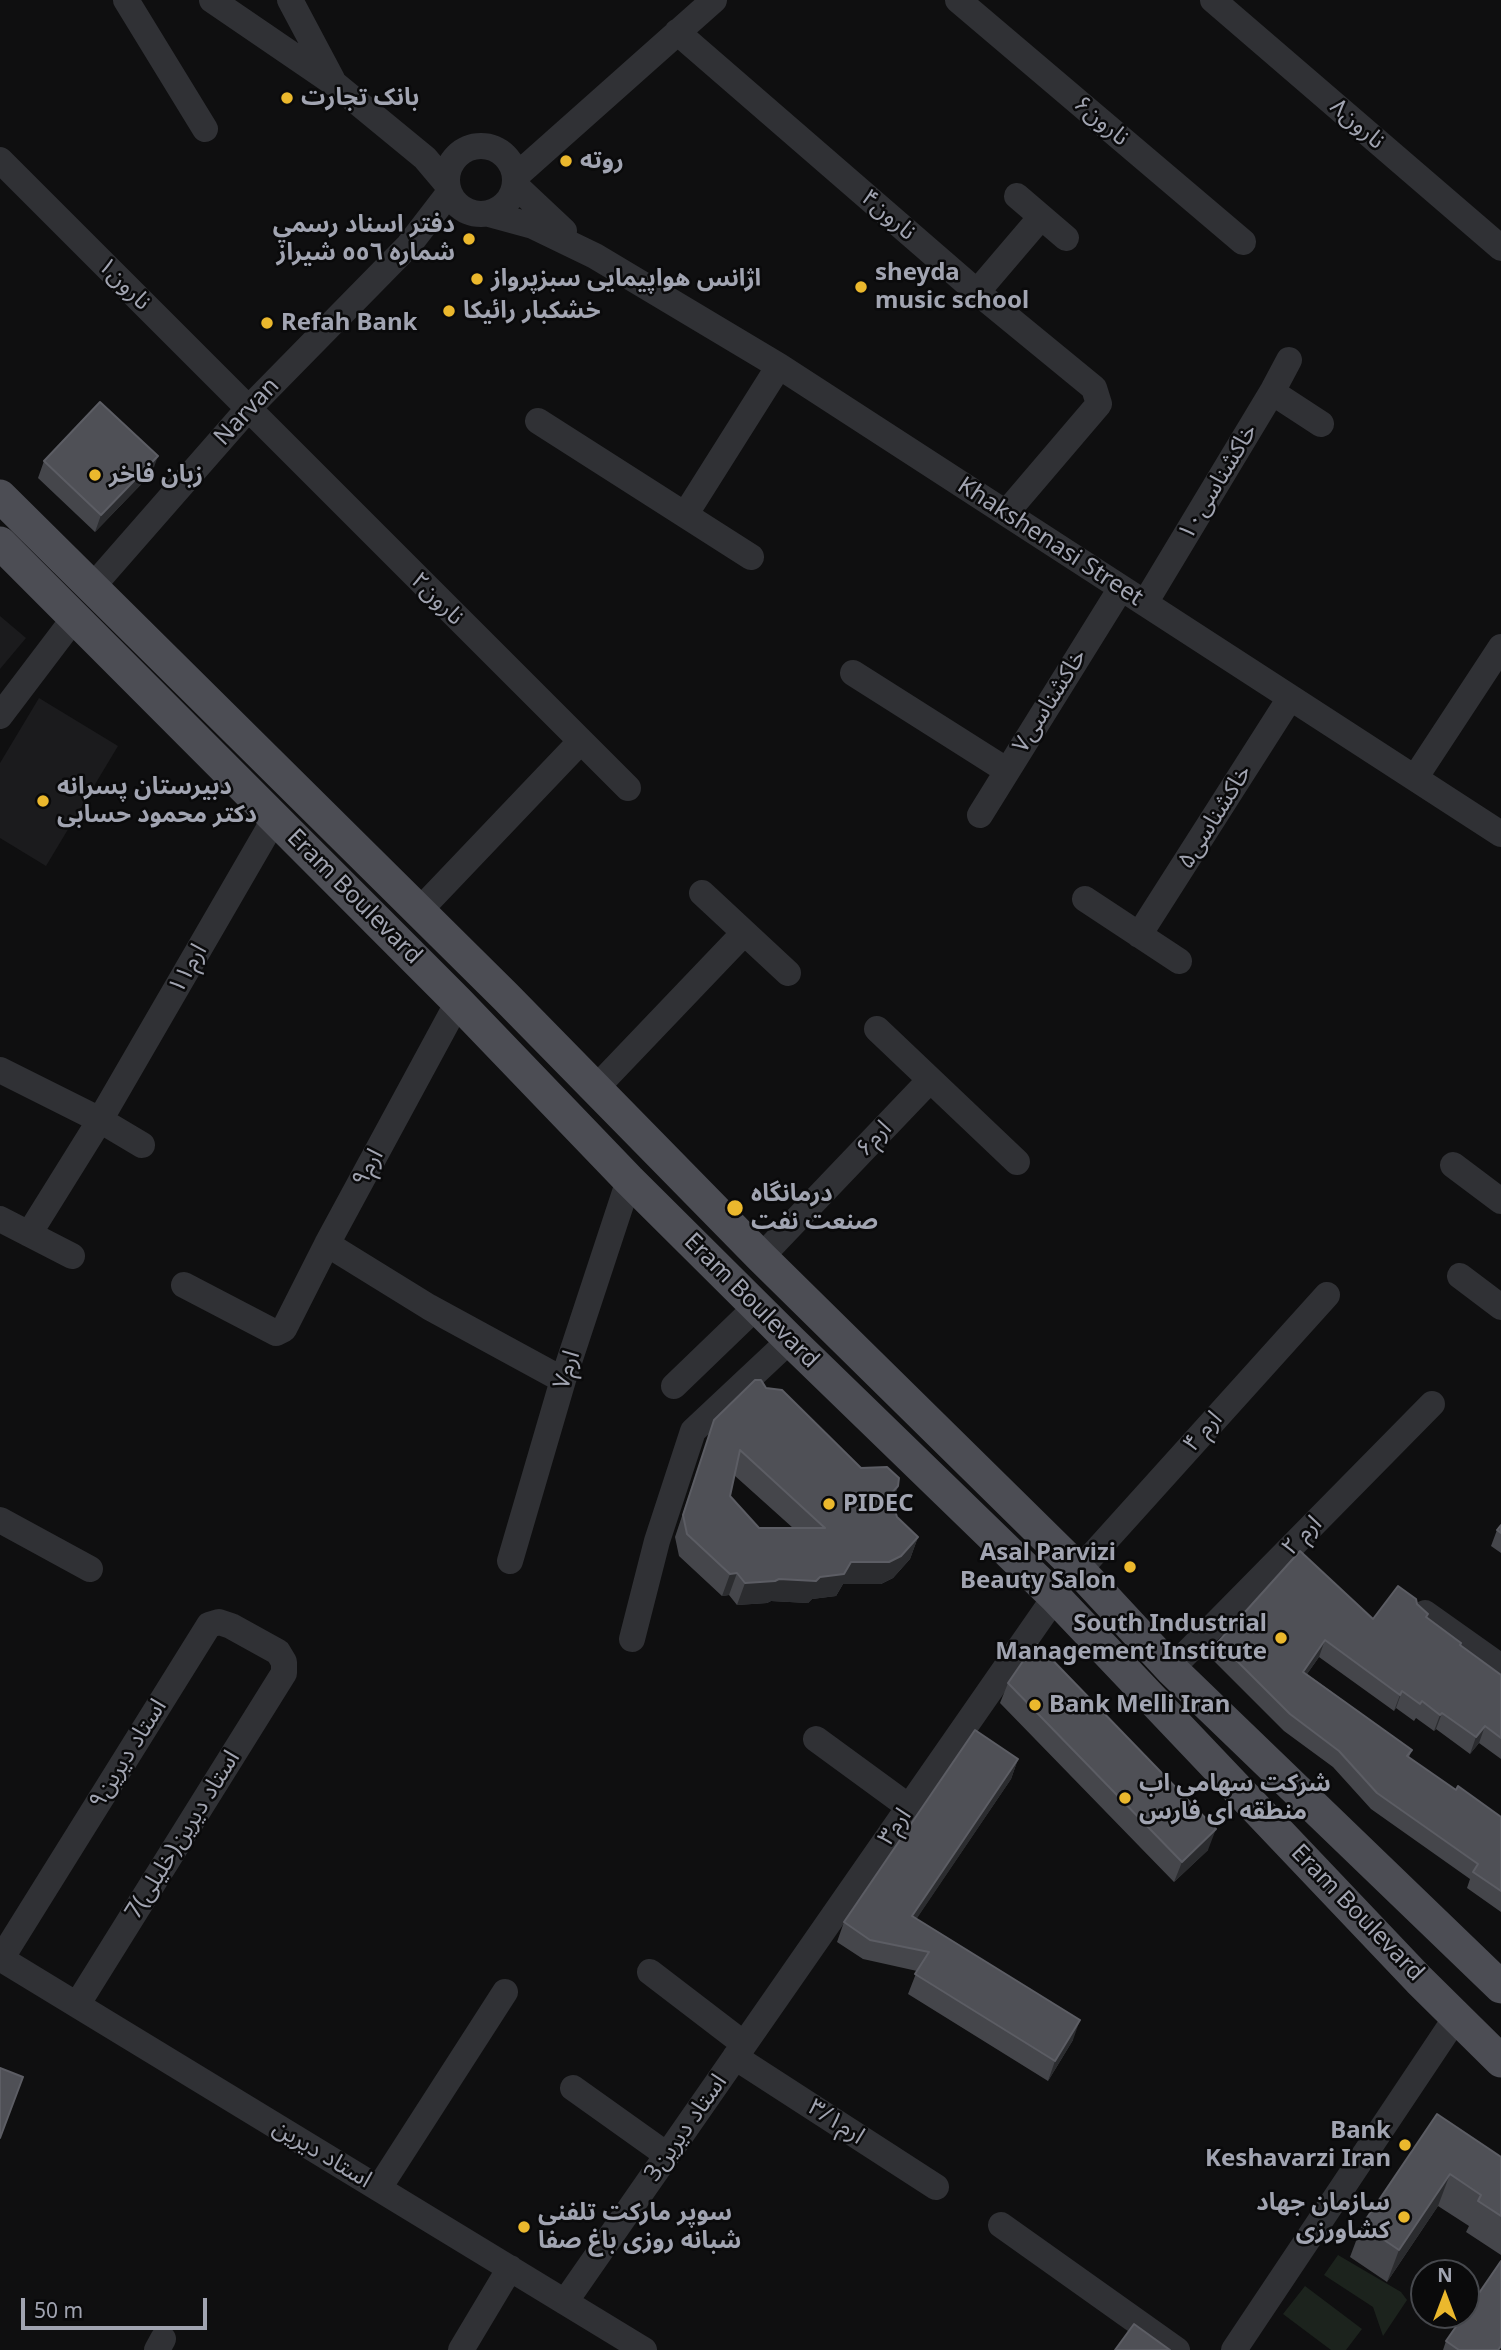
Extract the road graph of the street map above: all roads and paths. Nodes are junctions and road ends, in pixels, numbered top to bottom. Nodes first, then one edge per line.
1 (126, 0) edge
2 (212, 0) edge
3 (290, 0) edge
4 (714, 0) edge
5 (958, 0) edge
6 (1213, 0) edge
7 (677, 32) junction
8 (343, 90) junction
9 (569, 128) junction
10 (205, 129) dead end
11 (467, 149) junction
12 (494, 149) junction
13 (0, 160) edge
14 (515, 181) junction
15 (448, 188) junction
16 (1017, 196) dead end
17 (478, 213) junction
18 (1041, 217) junction
19 (1066, 238) dead end
20 (1243, 242) dead end
21 (409, 246) junction
22 (1501, 248) edge
23 (595, 256) junction
24 (977, 292) junction
25 (1289, 360) dead end
26 (779, 366) junction
27 (1272, 392) junction
28 (248, 409) junction
29 (538, 421) dead end
30 (1321, 424) dead end
31 (0, 496) edge
32 (1006, 513) junction
33 (685, 515) junction
34 (0, 543) edge
35 (751, 557) dead end
36 (93, 586) junction
37 (1121, 588) junction
38 (1145, 603) junction
39 (75, 617) junction
40 (1501, 647) edge
41 (853, 673) dead end
42 (1290, 698) junction
43 (0, 716) edge
44 (580, 742) junction
45 (1006, 770) junction
46 (1415, 778) junction
47 (628, 788) dead end
48 (980, 815) dead end
49 (275, 818) junction
50 (1501, 834) edge
51 (702, 893) dead end
52 (1085, 899) dead end
53 (418, 912) junction
54 (744, 933) junction
55 (1139, 936) junction
56 (1178, 961) dead end
57 (788, 973) dead end
58 (506, 998) junction
59 (468, 1012) junction
60 (877, 1030) dead end
61 (0, 1070) edge
62 (929, 1081) junction
63 (595, 1088) junction
64 (100, 1120) junction
65 (142, 1145) dead end
66 (1017, 1161) dead end
67 (1453, 1165) dead end
68 (629, 1180) junction
69 (1501, 1201) edge
70 (0, 1219) edge
71 (29, 1234) junction
72 (327, 1244) junction
73 (72, 1256) dead end
74 (761, 1257) junction
75 (1460, 1276) dead end
76 (184, 1285) dead end
77 (1326, 1295) dead end
78 (757, 1306) junction
79 (1501, 1307) edge
80 (790, 1340) junction
81 (563, 1380) junction
82 (674, 1386) dead end
83 (1432, 1404) dead end
84 (0, 1520) edge
85 (510, 1561) dead end
86 (90, 1569) dead end
87 (1079, 1570) junction
88 (1055, 1597) junction
89 (1425, 1613) edge
90 (632, 1640) dead end
91 (284, 1662) joint
92 (1501, 1667) edge
93 (1171, 1669) junction
94 (816, 1739) dead end
95 (909, 1807) junction
96 (1, 1958) edge
97 (650, 1972) dead end
98 (1501, 1987) edge
99 (505, 1992) dead end
100 (78, 2005) junction
101 (1457, 2016) junction
102 (740, 2050) junction
103 (1501, 2061) edge
104 (573, 2088) dead end
105 (667, 2155) junction
106 (936, 2187) dead end
107 (379, 2188) junction
108 (1001, 2225) dead end
109 (510, 2268) junction
110 (565, 2302) junction
111 (461, 2350) edge
112 (644, 2350) edge
113 (1177, 2350) edge
114 (1234, 2350) edge

1 - 10 street
2 - 8 street
3 - 8 street
4 - 7 street
5 - 20 street, نارون۶
6 - 22 street, نارون۸
7 - 9 street
7 - 24 street, نارون۴
8 - 11 street
8 - 15 street
9 - 12 street
9 - 14 street
11 - 12 street
11 - 15 street
12 - 14 street
13 - 28 street, نارون۱
14 - 17 street
14 - 23 street, Khakshenasi Street
15 - 17 street
15 - 21 street, Narvan
16 - 18 street
17 - 21 street, Narvan
17 - 23 street, Khakshenasi Street
18 - 19 street
18 - 24 street
21 - 28 street, Narvan
23 - 26 street, Khakshenasi Street
24 - 32 street, نارون۴
25 - 27 street, خاکشناسی۱۰
26 - 32 street, Khakshenasi Street
26 - 33 street
27 - 30 street
27 - 38 street, خاکشناسی۱۰
28 - 36 street, Narvan
28 - 44 street, نارون۲
29 - 33 street
31 - 36 main road, Eram Boulevard
32 - 37 street, Khakshenasi Street
33 - 35 street
34 - 39 main road, Eram Boulevard
36 - 53 main road, Eram Boulevard
37 - 38 street, Khakshenasi Street
37 - 45 street, خاکشناسی۷
38 - 42 street, Khakshenasi Street
39 - 43 street
39 - 49 main road, Eram Boulevard
40 - 46 street
41 - 45 street
42 - 46 street, Khakshenasi Street
42 - 55 street, خاکشناسی۵
44 - 47 street, نارون۲
44 - 53 street
45 - 48 street, خاکشناسی۷
46 - 50 street, Khakshenasi Street
49 - 59 main road, Eram Boulevard
49 - 64 street, ارم۱۱
51 - 54 street
52 - 55 street
53 - 58 main road, Eram Boulevard
54 - 57 street
54 - 63 street
55 - 56 street
58 - 59 main road
58 - 63 main road, Eram Boulevard
59 - 68 main road, Eram Boulevard
59 - 72 street, ارم۹
60 - 62 street
61 - 64 street
62 - 66 street
62 - 74 street, ارم۶
63 - 74 main road, Eram Boulevard
64 - 65 street
64 - 71 street, ارم۱۱
67 - 69 street
68 - 78 main road, Eram Boulevard
68 - 81 street, ارم۷
70 - 71 street
71 - 73 street
72 - 76 street, ارم۹
72 - 81 street
74 - 87 main road, Eram Boulevard
75 - 79 street
77 - 87 street, ارم ۴
78 - 80 main road, Eram Boulevard
78 - 82 street
80 - 88 main road, Eram Boulevard
80 - 90 street
81 - 85 street, ارم۷
83 - 93 street, ارم ۲
84 - 86 street
87 - 93 main road, Eram Boulevard
88 - 95 street, ارم۳
88 - 101 main road, Eram Boulevard
89 - 92 street
91 - 96 street, استاد دیرین۹
91 - 100 street, 7استاد دیرین(خلیلی)
93 - 98 main road, Eram Boulevard
94 - 95 street
95 - 102 street, ارم۳
96 - 100 street, استاد دیرین
97 - 102 street, ۳/۱ارم
99 - 107 street
100 - 107 street, استاد دیرین
101 - 103 main road, Eram Boulevard
101 - 114 street
102 - 105 street, 3استاد دیرین
102 - 106 street, ۳/۱ارم
104 - 105 street
105 - 110 street, 3استاد دیرین
107 - 109 street, استاد دیرین
108 - 113 street
109 - 110 street, استاد دیرین
109 - 111 street
110 - 112 street, استاد دیرین

